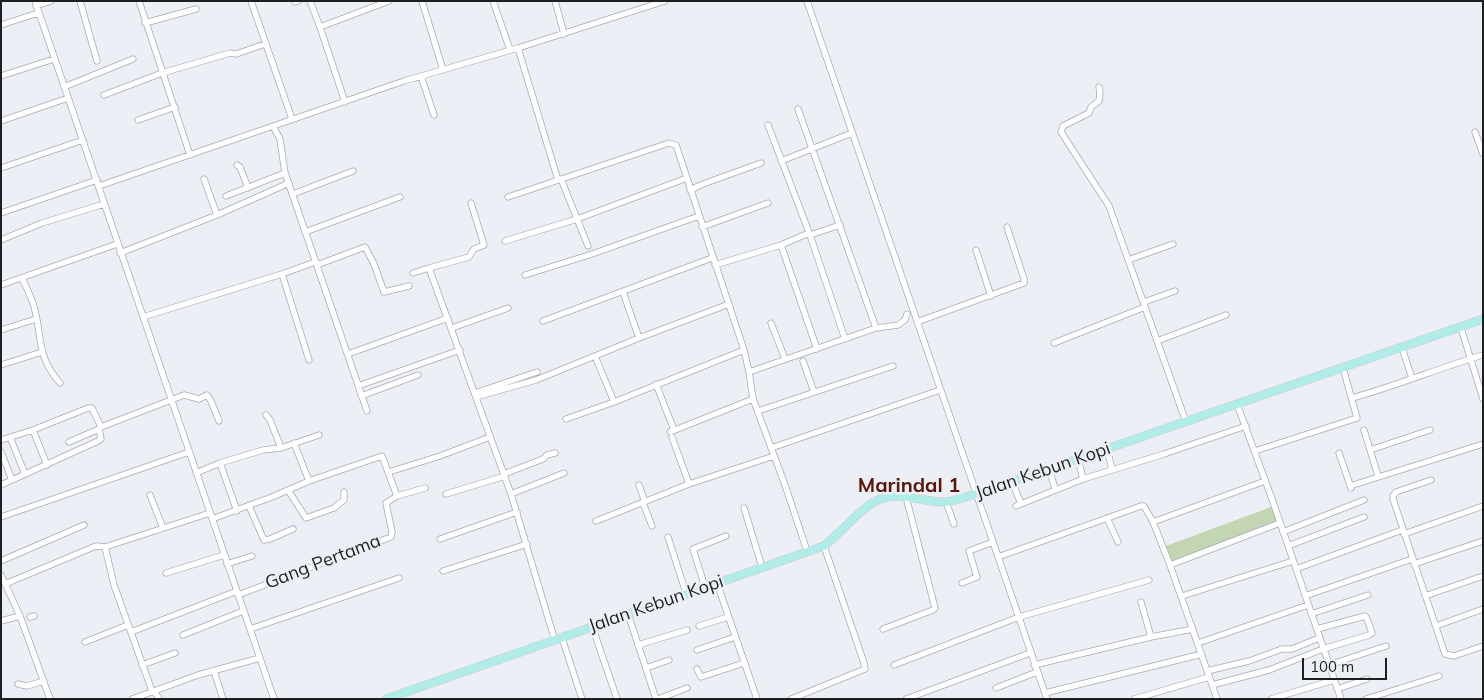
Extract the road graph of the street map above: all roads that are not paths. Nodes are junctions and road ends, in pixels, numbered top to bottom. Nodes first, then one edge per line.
1 (51, 1) edge
2 (80, 1) edge
3 (139, 1) edge
4 (251, 1) edge
5 (310, 1) edge
6 (389, 1) edge
7 (422, 1) edge
8 (493, 1) edge
9 (555, 1) edge
10 (665, 1) edge
11 (807, 1) edge
12 (35, 4) edge
13 (196, 9) dead end
14 (38, 13) junction
15 (145, 23) junction
16 (1, 25) edge
17 (320, 27) junction
18 (564, 34) junction
19 (265, 44) junction
20 (518, 48) junction
21 (510, 50) junction
22 (54, 59) junction
23 (133, 59) dead end
24 (97, 61) dead end
25 (443, 70) junction
26 (162, 73) junction
27 (1, 76) edge
28 (421, 76) junction
29 (64, 87) junction
30 (1099, 87) dead end
31 (104, 95) dead end
32 (68, 98) junction
33 (345, 102) junction
34 (175, 107) junction
35 (798, 109) dead end
36 (434, 115) dead end
37 (292, 119) junction
38 (138, 120) dead end
39 (1, 121) edge
40 (768, 125) dead end
41 (273, 126) junction
42 (1475, 132) dead end
43 (852, 133) junction
44 (83, 140) junction
45 (812, 148) junction
46 (1483, 154) edge
47 (190, 155) junction
48 (781, 161) junction
49 (762, 163) dead end
50 (237, 166) dead end
51 (1, 168) edge
52 (353, 171) dead end
53 (285, 173) junction
54 (204, 178) dead end
55 (687, 178) junction
56 (560, 179) junction
57 (98, 183) junction
58 (289, 183) junction
59 (248, 188) junction
60 (690, 190) junction
61 (293, 194) junction
62 (226, 196) dead end
63 (400, 197) dead end
64 (508, 197) dead end
65 (471, 202) dead end
66 (768, 203) dead end
67 (104, 204) junction
68 (1, 213) edge
69 (217, 215) junction
70 (699, 216) junction
71 (577, 219) junction
72 (840, 224) junction
73 (702, 226) junction
74 (1006, 227) dead end
75 (305, 232) junction
76 (810, 234) junction
77 (1, 240) edge
78 (505, 241) dead end
79 (117, 244) junction
80 (1173, 244) dead end
81 (781, 245) junction
82 (588, 246) dead end
83 (976, 250) dead end
84 (120, 253) junction
85 (712, 258) junction
86 (1128, 260) junction
87 (316, 264) junction
88 (715, 264) junction
89 (429, 268) junction
90 (282, 274) junction
91 (413, 274) dead end
92 (525, 276) dead end
93 (22, 278) junction
94 (1, 284) edge
95 (409, 286) dead end
96 (1175, 291) dead end
97 (623, 292) junction
98 (991, 296) junction
99 (729, 304) junction
100 (1144, 304) junction
101 (508, 308) dead end
102 (907, 314) dead end
103 (1226, 315) dead end
104 (143, 318) junction
105 (448, 318) junction
106 (36, 319) junction
107 (1483, 319) edge
108 (543, 321) dead end
109 (917, 322) junction
110 (771, 323) dead end
111 (452, 328) junction
112 (876, 328) junction
113 (1461, 328) junction
114 (1, 330) edge
115 (639, 338) junction
116 (845, 339) junction
117 (1157, 341) junction
118 (1054, 343) dead end
119 (1402, 348) junction
120 (817, 349) junction
121 (460, 350) junction
122 (744, 350) junction
123 (42, 352) junction
124 (348, 354) junction
125 (1483, 355) edge
126 (595, 356) junction
127 (785, 359) junction
128 (1471, 359) junction
129 (309, 360) dead end
130 (803, 361) dead end
131 (1, 365) edge
132 (893, 366) dead end
133 (1343, 368) junction
134 (537, 372) dead end
135 (749, 372) junction
136 (418, 375) dead end
137 (1412, 378) junction
138 (60, 383) dead end
139 (656, 384) junction
140 (358, 386) junction
141 (940, 390) junction
142 (814, 392) junction
143 (476, 395) junction
144 (361, 396) junction
145 (753, 398) junction
146 (1352, 398) junction
147 (1483, 399) edge
148 (171, 401) junction
149 (614, 402) junction
150 (1237, 404) junction
151 (367, 411) dead end
152 (758, 411) junction
153 (266, 415) dead end
154 (566, 419) dead end
155 (219, 421) dead end
156 (1186, 422) junction
157 (1246, 426) junction
158 (100, 428) junction
159 (33, 430) junction
160 (1364, 430) dead end
161 (1430, 430) dead end
162 (672, 433) junction
163 (319, 435) dead end
164 (10, 437) junction
165 (490, 437) junction
166 (1, 440) edge
167 (69, 442) dead end
168 (294, 444) junction
169 (1483, 444) edge
170 (280, 448) junction
171 (771, 448) junction
172 (1107, 449) junction
173 (1370, 450) junction
174 (1, 452) edge
175 (189, 452) junction
176 (1255, 452) junction
177 (555, 453) dead end
178 (1339, 453) dead end
179 (774, 456) junction
180 (1078, 458) junction
181 (220, 463) junction
182 (47, 465) junction
183 (1049, 468) junction
184 (1112, 470) junction
185 (389, 472) junction
186 (196, 473) junction
187 (564, 473) dead end
188 (25, 474) junction
189 (504, 475) junction
190 (1378, 476) junction
191 (1083, 479) junction
192 (12, 480) junction
193 (1431, 480) dead end
194 (309, 481) junction
195 (1012, 481) junction
196 (1265, 481) junction
197 (689, 484) junction
198 (1, 485) edge
199 (639, 486) dead end
200 (425, 488) dead end
201 (1056, 489) junction
202 (288, 490) junction
203 (344, 492) dead end
204 (446, 494) dead end
205 (511, 494) junction
206 (976, 494) junction
207 (150, 495) dead end
208 (397, 496) junction
209 (906, 497) junction
210 (1364, 500) dead end
211 (946, 502) junction
212 (644, 503) junction
213 (249, 506) junction
214 (1483, 506) edge
215 (744, 508) dead end
216 (237, 511) junction
217 (517, 512) junction
218 (211, 516) junction
219 (1364, 516) dead end
220 (1, 517) edge
221 (1107, 518) junction
222 (596, 521) dead end
223 (1153, 522) junction
224 (1280, 523) junction
225 (954, 524) dead end
226 (84, 525) dead end
227 (652, 526) dead end
228 (163, 528) junction
229 (293, 529) dead end
230 (1283, 532) junction
231 (1403, 532) junction
232 (726, 536) dead end
233 (668, 537) dead end
234 (440, 539) dead end
235 (1483, 540) edge
236 (993, 542) junction
237 (1118, 542) dead end
238 (527, 544) junction
239 (824, 546) junction
240 (1288, 546) junction
241 (105, 548) junction
242 (807, 551) junction
243 (224, 555) junction
244 (252, 556) dead end
245 (998, 557) junction
246 (1, 561) edge
247 (1293, 561) junction
248 (1413, 562) junction
249 (228, 564) junction
250 (1170, 565) junction
251 (762, 567) junction
252 (1296, 569) junction
253 (443, 571) dead end
254 (166, 574) dead end
255 (1, 575) edge
256 (1483, 576) edge
257 (399, 578) dead end
258 (1148, 580) dead end
259 (717, 583) junction
260 (962, 583) dead end
261 (5, 584) junction
262 (705, 587) junction
263 (238, 593) junction
264 (686, 593) junction
265 (1368, 595) dead end
266 (1182, 596) junction
267 (1305, 596) junction
268 (1425, 596) junction
269 (1141, 602) dead end
270 (1308, 605) junction
271 (1483, 609) edge
272 (243, 611) junction
273 (628, 614) junction
274 (1311, 614) junction
275 (20, 616) junction
276 (728, 617) junction
277 (1019, 617) junction
278 (1, 621) edge
279 (128, 625) junction
280 (592, 626) junction
281 (700, 626) dead end
282 (1436, 626) junction
283 (1193, 629) junction
284 (1317, 629) junction
285 (250, 630) junction
286 (687, 630) dead end
287 (884, 630) dead end
288 (131, 632) junction
289 (183, 635) dead end
290 (1152, 636) junction
291 (735, 637) junction
292 (1319, 638) junction
293 (558, 639) junction
294 (85, 642) dead end
295 (1198, 644) junction
296 (638, 645) junction
297 (1386, 646) dead end
298 (1483, 646) edge
299 (1323, 649) junction
300 (697, 650) dead end
301 (175, 653) dead end
302 (1030, 653) junction
303 (1202, 654) junction
304 (260, 658) junction
305 (669, 660) dead end
306 (744, 663) junction
307 (142, 665) junction
308 (894, 665) dead end
309 (1034, 665) junction
310 (1329, 665) junction
311 (646, 668) junction
312 (698, 669) dead end
313 (214, 671) junction
314 (1037, 672) junction
315 (1208, 674) junction
316 (1439, 676) dead end
317 (1367, 679) dead end
318 (1334, 680) junction
319 (44, 681) junction
320 (18, 684) dead end
321 (1212, 685) junction
322 (687, 688) dead end
323 (996, 688) dead end
324 (1337, 689) junction
325 (152, 691) junction
326 (1046, 696) edge
327 (50, 699) edge
328 (132, 699) edge
329 (159, 699) edge
330 (223, 699) edge
331 (274, 699) edge
332 (386, 699) edge
333 (582, 699) edge
334 (617, 699) edge
335 (657, 699) edge
336 (757, 699) edge
337 (791, 699) edge
338 (906, 699) edge
339 (1134, 699) edge
340 (1217, 699) edge
341 (1271, 699) edge
342 (1341, 699) edge
343 (1366, 699) edge

1 - 12 street
2 - 24 street
3 - 15 street
4 - 19 street
5 - 17 street
6 - 17 street
7 - 25 street
8 - 21 street
9 - 18 street
10 - 18 street
11 - 43 street
12 - 14 street
13 - 15 street
14 - 16 street
14 - 22 street
15 - 26 street
17 - 33 street
18 - 20 street
19 - 26 street
19 - 37 street
20 - 21 street
20 - 56 street
21 - 25 street
22 - 27 street
22 - 29 street
23 - 29 street
25 - 28 street
26 - 31 street
26 - 34 street
28 - 33 street
28 - 36 street
29 - 32 street
30 - 86 street
32 - 39 street
32 - 44 street
33 - 37 street
34 - 38 street
34 - 47 street
35 - 45 street
37 - 41 street
40 - 48 street
41 - 47 street
41 - 53 street
42 - 46 street
43 - 45 street
43 - 109 street
44 - 51 street
44 - 57 street
45 - 48 street
45 - 72 street
47 - 57 street
48 - 76 street
49 - 60 street
50 - 59 street
52 - 61 street
53 - 58 street
53 - 59 street
54 - 69 street
55 - 56 street
55 - 60 street
55 - 71 street
56 - 64 street
56 - 71 street
57 - 67 street
57 - 68 street
58 - 61 street
58 - 69 street
59 - 62 street
60 - 70 street
61 - 75 street
63 - 75 street
65 - 89 street
66 - 73 street
67 - 77 street
67 - 79 street
69 - 84 street
70 - 73 street
70 - 92 street
71 - 78 street
71 - 82 street
72 - 76 street
72 - 112 street
73 - 85 street
74 - 98 street
75 - 87 street
76 - 81 street
76 - 116 street
79 - 84 street
79 - 93 street
80 - 86 street
81 - 88 street
81 - 120 street
83 - 98 street
84 - 104 street
85 - 88 street
85 - 97 street
86 - 100 street
87 - 90 street
87 - 95 street
87 - 124 street
88 - 99 street
89 - 91 street
89 - 105 street
90 - 104 street
90 - 129 street
93 - 94 street
93 - 106 street
96 - 100 street
97 - 108 street
97 - 115 street
98 - 109 street
99 - 115 street
99 - 122 street
100 - 117 street
100 - 118 street
101 - 111 street
102 - 112 street
103 - 117 street
104 - 148 street
105 - 111 street
105 - 124 street
106 - 114 street
106 - 123 street
107 - 113 main road, Jalan Kebun Kopi
109 - 141 street
110 - 127 street
111 - 121 street
112 - 116 street
113 - 119 main road, Jalan Kebun Kopi
113 - 128 street
115 - 126 street
116 - 120 street
117 - 156 street
119 - 133 main road, Jalan Kebun Kopi
119 - 137 street
120 - 127 street
121 - 140 street
121 - 143 street
122 - 135 street
122 - 139 street
123 - 131 street
123 - 138 street
124 - 140 street
125 - 128 street
126 - 143 street
126 - 149 street
127 - 135 street
128 - 137 street
128 - 147 street
130 - 142 street
132 - 142 street
133 - 146 street
133 - 150 main road, Jalan Kebun Kopi
134 - 143 street
135 - 145 street
136 - 144 street
137 - 146 street
139 - 149 street
139 - 162 street
140 - 144 street
141 - 171 street
141 - 206 street
142 - 152 street
143 - 165 street
144 - 151 street
145 - 152 street
145 - 162 street
146 - 176 street
148 - 155 street
148 - 158 street
148 - 175 street
149 - 154 street
150 - 156 main road, Jalan Kebun Kopi
150 - 157 street
152 - 171 street
153 - 170 street
156 - 172 main road, Jalan Kebun Kopi
157 - 176 street
157 - 184 street
158 - 159 street
158 - 167 street
158 - 182 street
159 - 164 street
159 - 182 street
160 - 173 street
161 - 173 street
162 - 197 street
163 - 168 street
164 - 166 street
164 - 188 street
165 - 185 street
165 - 189 street
168 - 170 street
168 - 194 street
169 - 190 street
170 - 181 street
171 - 179 street
172 - 180 main road, Jalan Kebun Kopi
172 - 184 street
173 - 190 street
174 - 192 street
175 - 186 street
175 - 220 street
176 - 196 street
177 - 189 street
178 - 190 street
179 - 197 street
179 - 242 street
180 - 183 main road, Jalan Kebun Kopi
180 - 191 street
181 - 186 street
181 - 216 street
182 - 188 street
183 - 195 main road, Jalan Kebun Kopi
183 - 201 street
184 - 191 street
185 - 194 street
185 - 208 street
186 - 218 street
187 - 205 street
188 - 192 street
189 - 204 street
189 - 205 street
191 - 201 street
192 - 198 street
193 - 231 street
194 - 202 street
195 - 201 street
195 - 206 main road, Jalan Kebun Kopi
196 - 223 street
196 - 224 street
197 - 212 street
199 - 212 street
200 - 208 street
202 - 203 street
202 - 213 street
205 - 217 street
206 - 211 main road, Jalan Kebun Kopi
206 - 236 street
207 - 228 street
208 - 263 street, Gang Pertama
209 - 211 main road, Jalan Kebun Kopi
209 - 239 main road, Jalan Kebun Kopi
209 - 287 street
210 - 230 street
211 - 225 street
212 - 222 street
212 - 227 street
213 - 216 street
213 - 229 street
214 - 231 street
215 - 251 street
216 - 218 street
217 - 234 street
217 - 238 street
218 - 228 street
218 - 243 street
219 - 240 street
221 - 223 street
221 - 237 street
221 - 245 street
223 - 250 street
224 - 230 street
224 - 250 street
226 - 246 street
228 - 241 street
230 - 240 street
231 - 248 street
231 - 252 street
232 - 262 street
233 - 264 street
235 - 248 street
236 - 245 street
236 - 260 street
238 - 253 street
238 - 293 street
239 - 242 main road, Jalan Kebun Kopi
239 - 337 street
240 - 247 street
241 - 261 street
241 - 279 street
242 - 251 main road, Jalan Kebun Kopi
243 - 249 street
243 - 254 street
244 - 249 street
245 - 277 street
247 - 252 street
247 - 266 street
248 - 267 street
248 - 268 street
249 - 263 street
250 - 266 street
251 - 259 main road, Jalan Kebun Kopi
252 - 267 street
255 - 261 street
256 - 268 street
257 - 285 street
258 - 277 street
259 - 262 main road, Jalan Kebun Kopi
259 - 276 street
261 - 275 street
262 - 264 main road, Jalan Kebun Kopi
263 - 272 street
263 - 288 street
264 - 273 main road, Jalan Kebun Kopi
265 - 274 street
266 - 283 street
267 - 270 street
268 - 282 street
269 - 290 street
270 - 274 street
270 - 295 street
271 - 282 street
272 - 285 street
272 - 289 street
273 - 280 main road, Jalan Kebun Kopi
273 - 296 street
274 - 284 street
275 - 278 street
275 - 319 street
276 - 281 street
276 - 291 street
277 - 302 street
277 - 308 street
279 - 288 street
279 - 294 street
280 - 293 main road, Jalan Kebun Kopi
280 - 334 street
282 - 298 street
283 - 290 street
283 - 295 street
284 - 292 street
284 - 299 street
285 - 304 street
286 - 296 street
288 - 307 street
290 - 309 street
291 - 300 street
291 - 306 street
292 - 299 street
292 - 315 street
293 - 332 main road, Jalan Kebun Kopi
293 - 333 street
295 - 303 street
296 - 311 street
297 - 310 street
299 - 310 street
299 - 321 street
301 - 307 street
302 - 309 street
302 - 338 street
303 - 315 street
303 - 326 street
304 - 313 street
304 - 331 street
305 - 311 street
306 - 312 street
306 - 336 street
307 - 325 street
309 - 314 street
310 - 318 street
311 - 335 street
313 - 325 street
313 - 330 street
314 - 323 street
314 - 326 street
315 - 321 street
315 - 339 street
316 - 343 street
317 - 324 street
318 - 324 street
318 - 341 street
319 - 320 street
319 - 327 street
321 - 340 street
322 - 335 street
324 - 342 street
325 - 328 street
325 - 329 street

